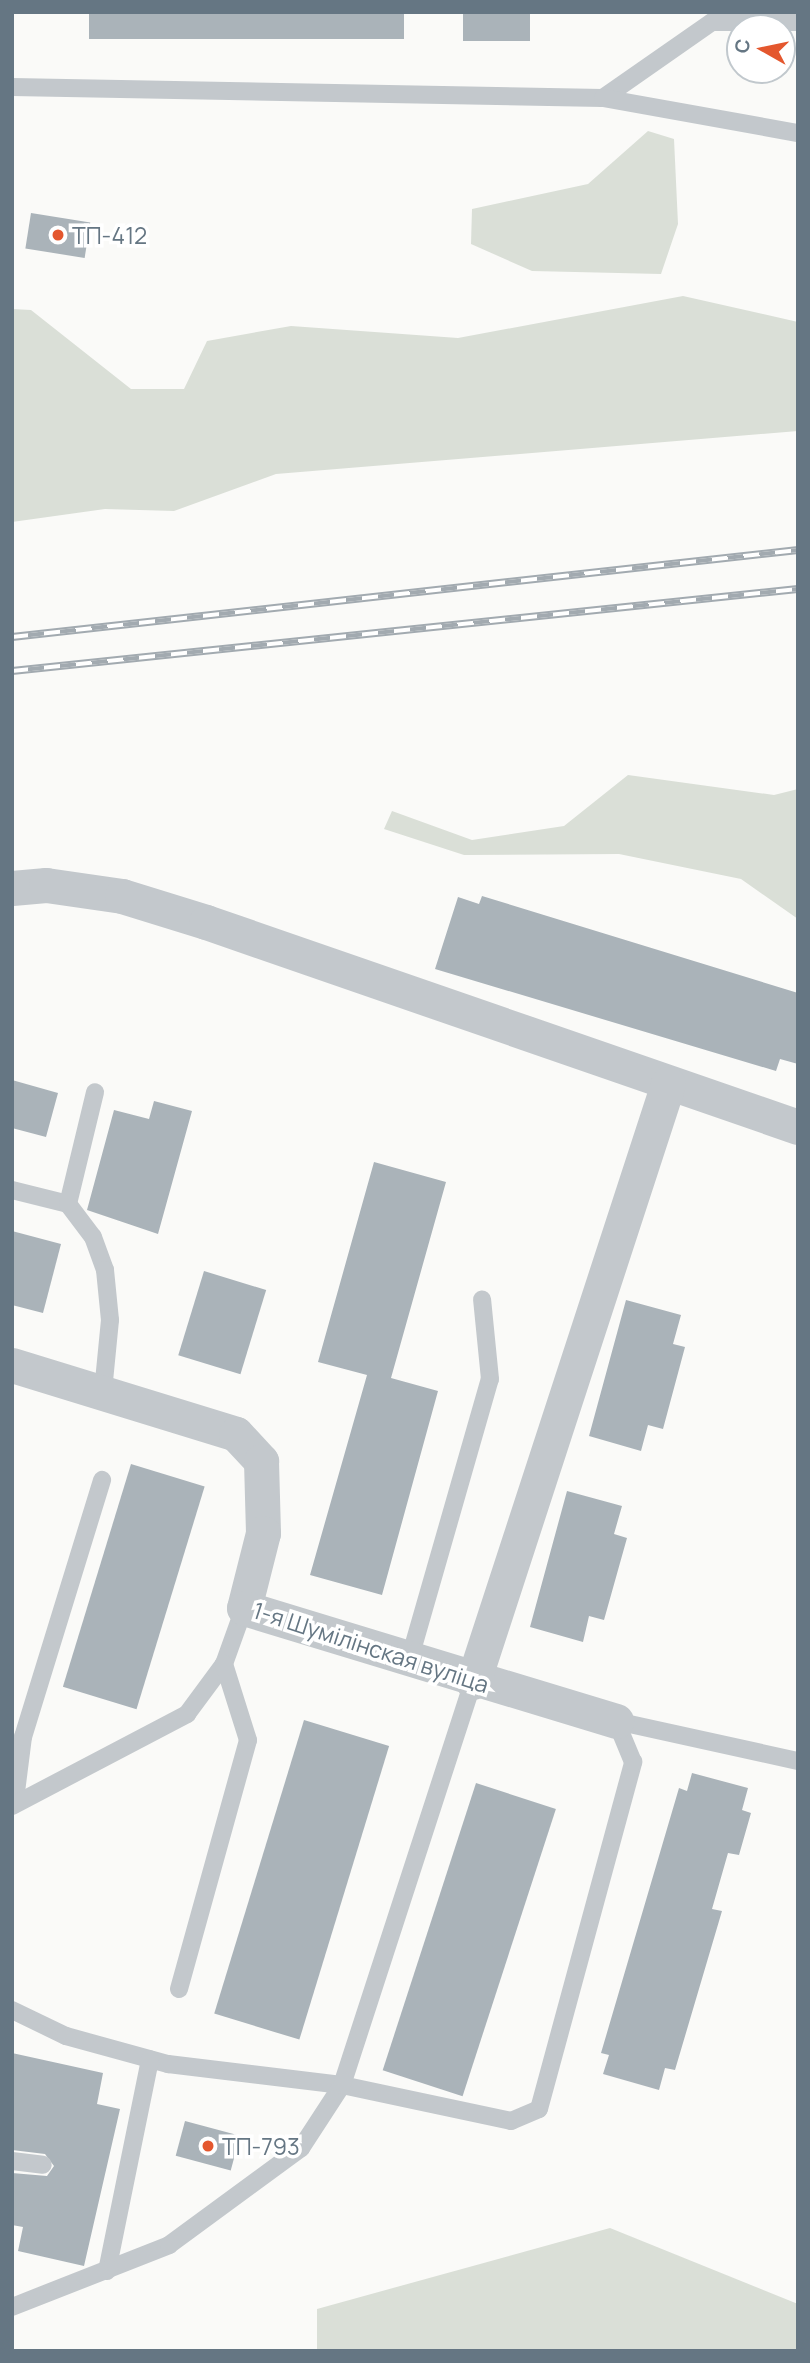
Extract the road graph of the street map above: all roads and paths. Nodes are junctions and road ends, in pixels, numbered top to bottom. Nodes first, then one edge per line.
1 (798, 22) edge
2 (12, 87) edge
3 (603, 98) junction
4 (798, 133) edge
5 (12, 888) edge
6 (668, 1084) junction
7 (95, 1092) dead end
8 (798, 1127) edge
9 (12, 1190) edge
10 (68, 1204) junction
11 (482, 1299) dead end
12 (12, 1365) edge
13 (103, 1391) junction
14 (102, 1480) dead end
15 (244, 1608) junction
16 (409, 1661) junction
17 (224, 1664) junction
18 (473, 1682) junction
19 (616, 1721) junction
20 (798, 1761) edge
21 (14, 1803) edge
22 (179, 1989) dead end
23 (12, 2010) edge
24 (150, 2059) junction
25 (341, 2085) junction
26 (12, 2161) edge
27 (43, 2165) dead end
28 (107, 2271) junction
29 (12, 2307) edge

1 - 3 lane
2 - 3 lane
3 - 4 lane
5 - 6 street
6 - 8 street
6 - 18 street
7 - 10 lane
9 - 10 lane
10 - 13 lane
11 - 16 lane
12 - 13 street, 1-я Шумілінская вуліца
13 - 15 street, 1-я Шумілінская вуліца
14 - 21 lane
15 - 16 street, 1-я Шумілінская вуліца
15 - 17 lane
16 - 18 street, 1-я Шумілінская вуліца
17 - 21 lane
17 - 22 lane
18 - 19 street, 1-я Шумілінская вуліца
18 - 25 lane
19 - 20 lane
19 - 25 lane
23 - 24 lane
24 - 25 lane
24 - 28 lane
25 - 28 lane
26 - 27 lane
28 - 29 lane

